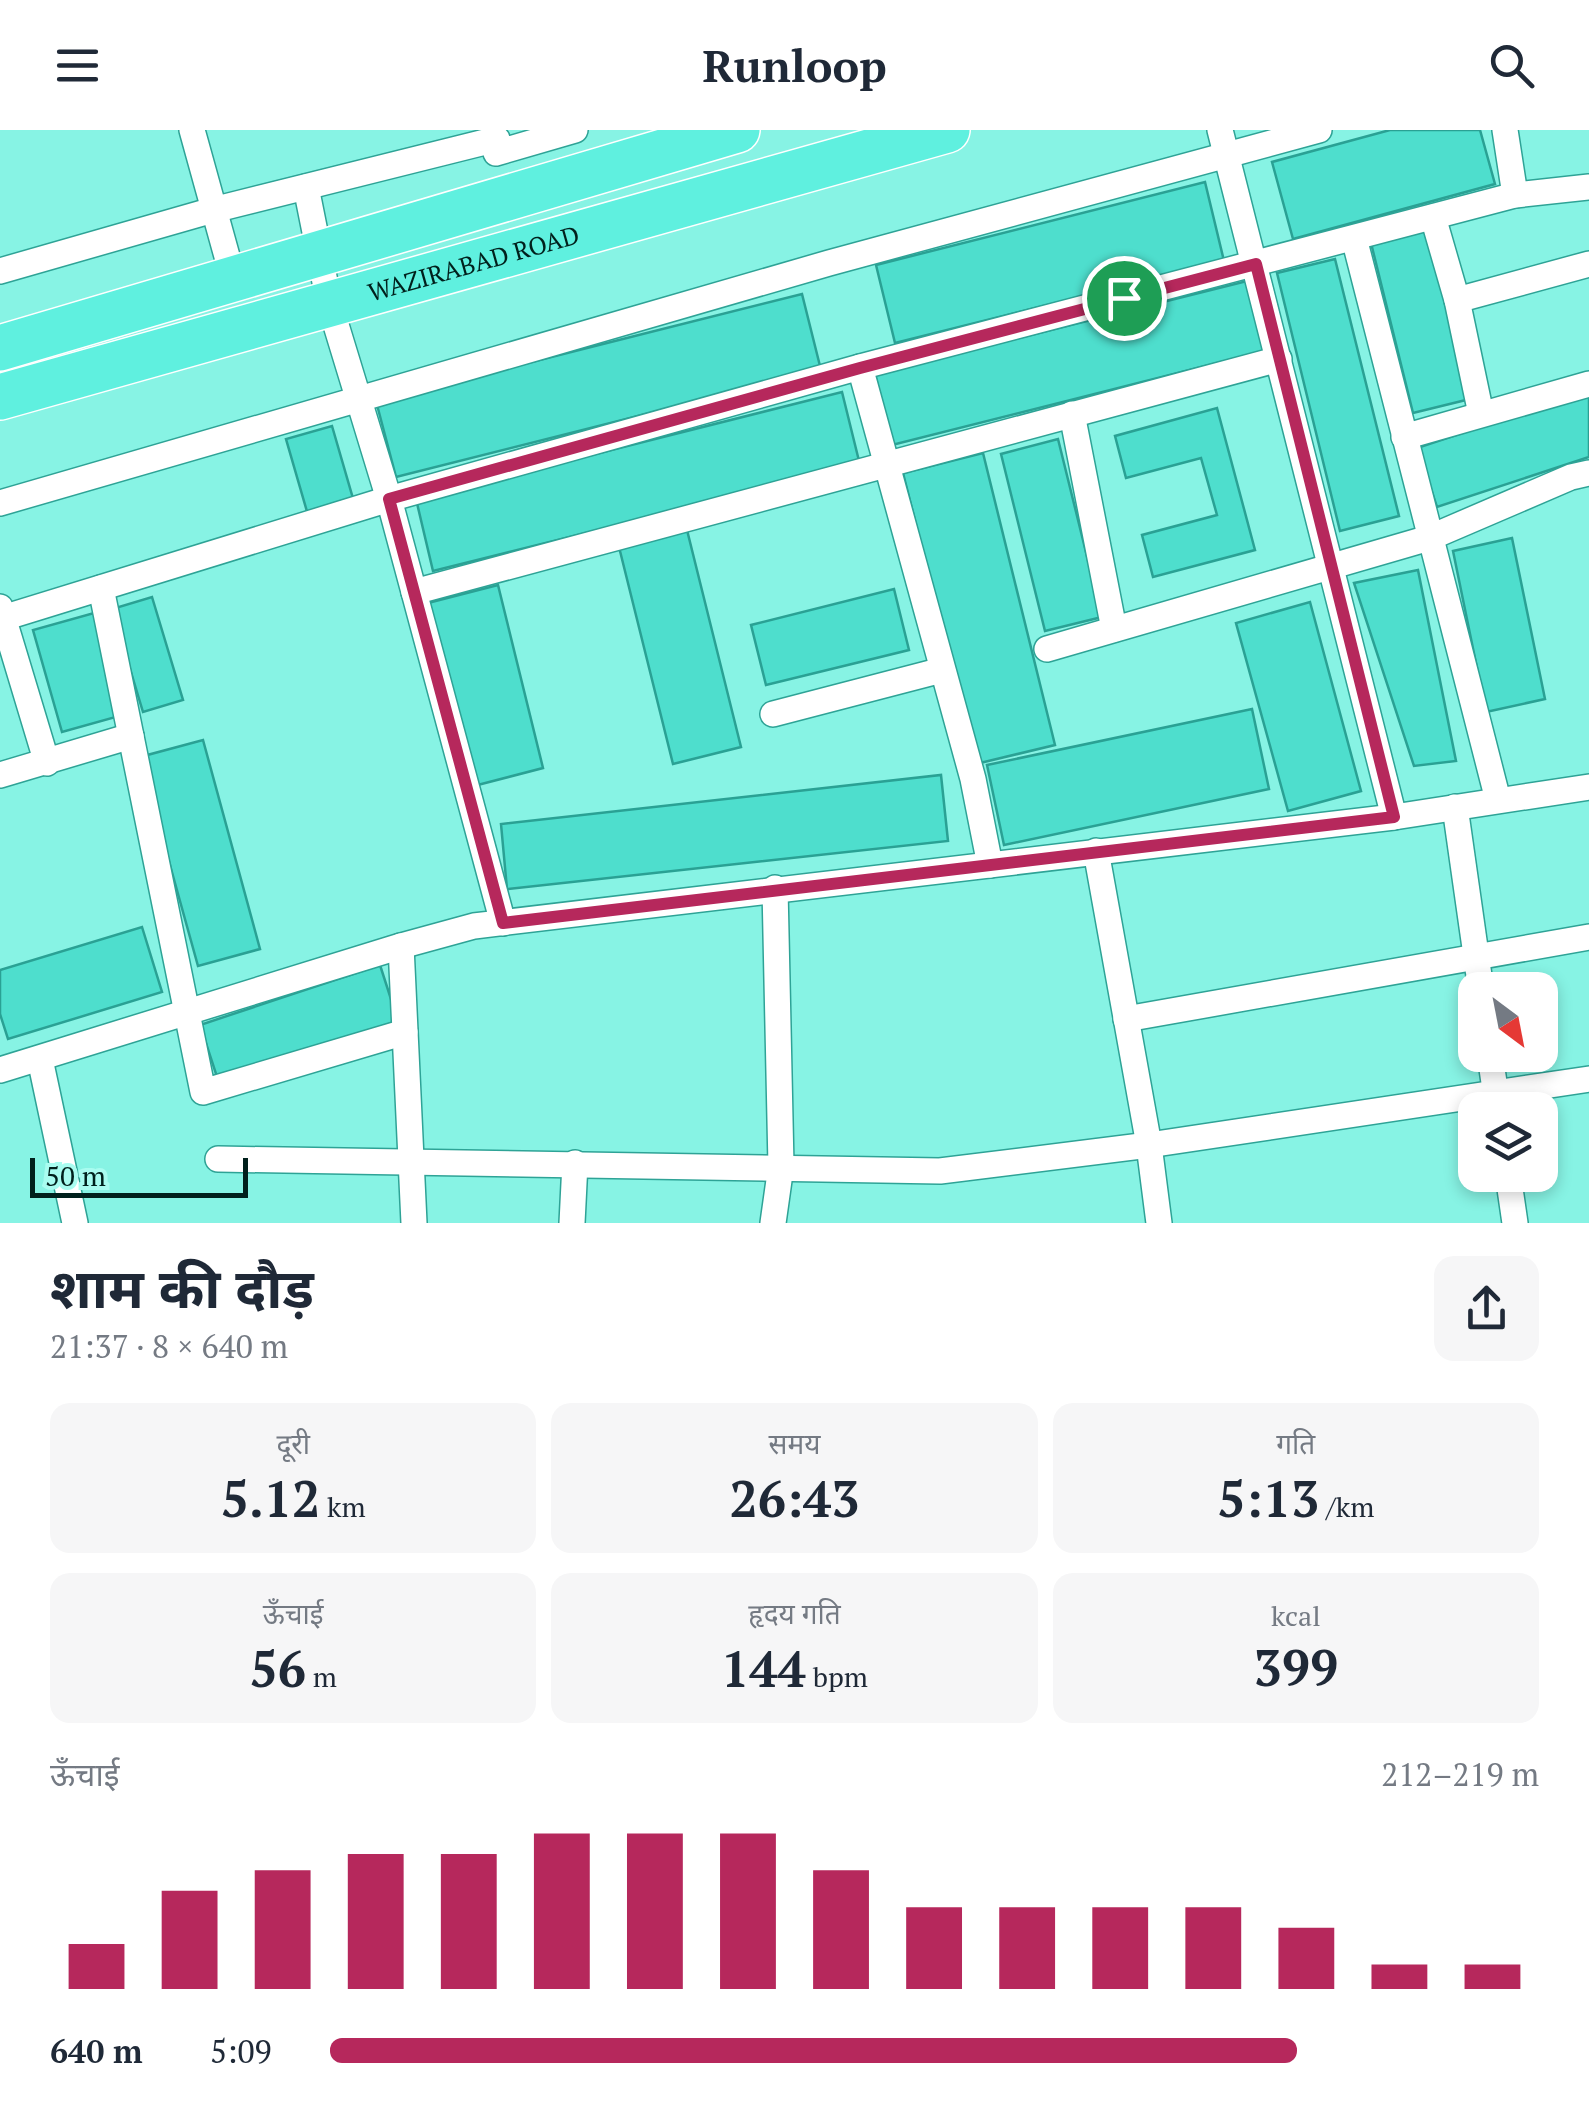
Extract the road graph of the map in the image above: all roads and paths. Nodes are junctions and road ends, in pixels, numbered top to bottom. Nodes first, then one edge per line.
1 (192, 130) edge
2 (575, 130) edge
3 (737, 130) edge
4 (947, 130) edge
5 (1319, 130) edge
6 (1505, 130) edge
7 (1224, 142) edge
8 (306, 187) junction
9 (1589, 187) edge
10 (1515, 195) junction
11 (213, 210) junction
12 (1433, 217) junction
13 (1354, 238) junction
14 (320, 252) junction
15 (1256, 264) junction
16 (1589, 264) edge
17 (0, 271) edge
18 (234, 278) junction
19 (1457, 300) junction
20 (329, 302) junction
21 (0, 348) edge
22 (1280, 359) junction
23 (860, 368) junction
24 (1589, 384) edge
25 (0, 397) edge
26 (358, 400) junction
27 (1072, 414) junction
28 (1481, 414) junction
29 (1404, 437) junction
30 (887, 463) junction
31 (1589, 473) edge
32 (389, 499) junction
33 (0, 503) edge
34 (1429, 538) junction
35 (1330, 564) junction
36 (101, 588) junction
37 (414, 592) junction
38 (2, 612) edge
39 (1114, 628) junction
40 (1047, 649) dead end
41 (942, 670) junction
42 (774, 714) dead end
43 (131, 736) junction
44 (47, 763) junction
45 (0, 775) edge
46 (1589, 787) edge
47 (1498, 800) junction
48 (1454, 807) junction
49 (1394, 817) junction
50 (1096, 851) junction
51 (990, 865) junction
52 (775, 888) junction
53 (503, 923) junction
54 (1589, 937) edge
55 (400, 946) junction
56 (1476, 958) junction
57 (1478, 972) edge
58 (188, 1012) junction
59 (1126, 1019) junction
60 (405, 1032) junction
61 (40, 1059) junction
62 (0, 1070) edge
63 (1589, 1079) edge
64 (1535, 1092) edge
65 (1458, 1106) edge
66 (1149, 1145) junction
67 (218, 1159) dead end
68 (411, 1160) junction
69 (575, 1163) junction
70 (781, 1166) junction
71 (1510, 1192) edge
72 (75, 1223) edge
73 (414, 1223) edge
74 (572, 1223) edge
75 (773, 1223) edge
76 (1159, 1223) edge
77 (1514, 1223) edge

1 - 11 street
2 - 8 street
3 - 14 highway, WAZIRABAD ROAD
4 - 20 highway, WAZIRABAD ROAD
5 - 7 street
6 - 10 street
7 - 15 street
7 - 26 street
8 - 11 street
8 - 14 street
9 - 10 street
10 - 12 street
11 - 17 street
11 - 18 street
12 - 13 street
12 - 19 street
13 - 15 street
13 - 29 street
14 - 18 highway, WAZIRABAD ROAD
14 - 20 street
15 - 22 street
15 - 23 street
16 - 19 street
18 - 21 highway, WAZIRABAD ROAD
19 - 28 street
20 - 25 highway, WAZIRABAD ROAD
20 - 26 street
22 - 27 street
22 - 35 street
23 - 30 street
23 - 32 street
24 - 28 street
26 - 32 street
26 - 33 street
27 - 30 street
27 - 39 street
28 - 29 street
29 - 34 street
30 - 37 street
30 - 41 street
31 - 34 street
32 - 36 street
32 - 37 street
34 - 35 street
34 - 47 street
35 - 39 street
35 - 49 street
36 - 38 street
36 - 43 street
37 - 53 street
38 - 44 street
39 - 40 street
41 - 42 street
41 - 51 street
43 - 44 street
43 - 58 street
44 - 45 street
46 - 47 street
47 - 48 street
48 - 49 street
48 - 56 street
49 - 50 street
50 - 51 street
50 - 59 street
51 - 52 street
52 - 53 street
52 - 70 street
53 - 55 street
54 - 56 street
55 - 58 street
55 - 60 street
56 - 57 street
56 - 59 street
58 - 60 street
58 - 61 street
59 - 66 street
60 - 68 street
61 - 62 street
61 - 72 street
63 - 64 street
65 - 66 street
66 - 70 street
66 - 76 street
67 - 68 street
68 - 69 street
68 - 73 street
69 - 70 street
69 - 74 street
70 - 75 street
71 - 77 street

